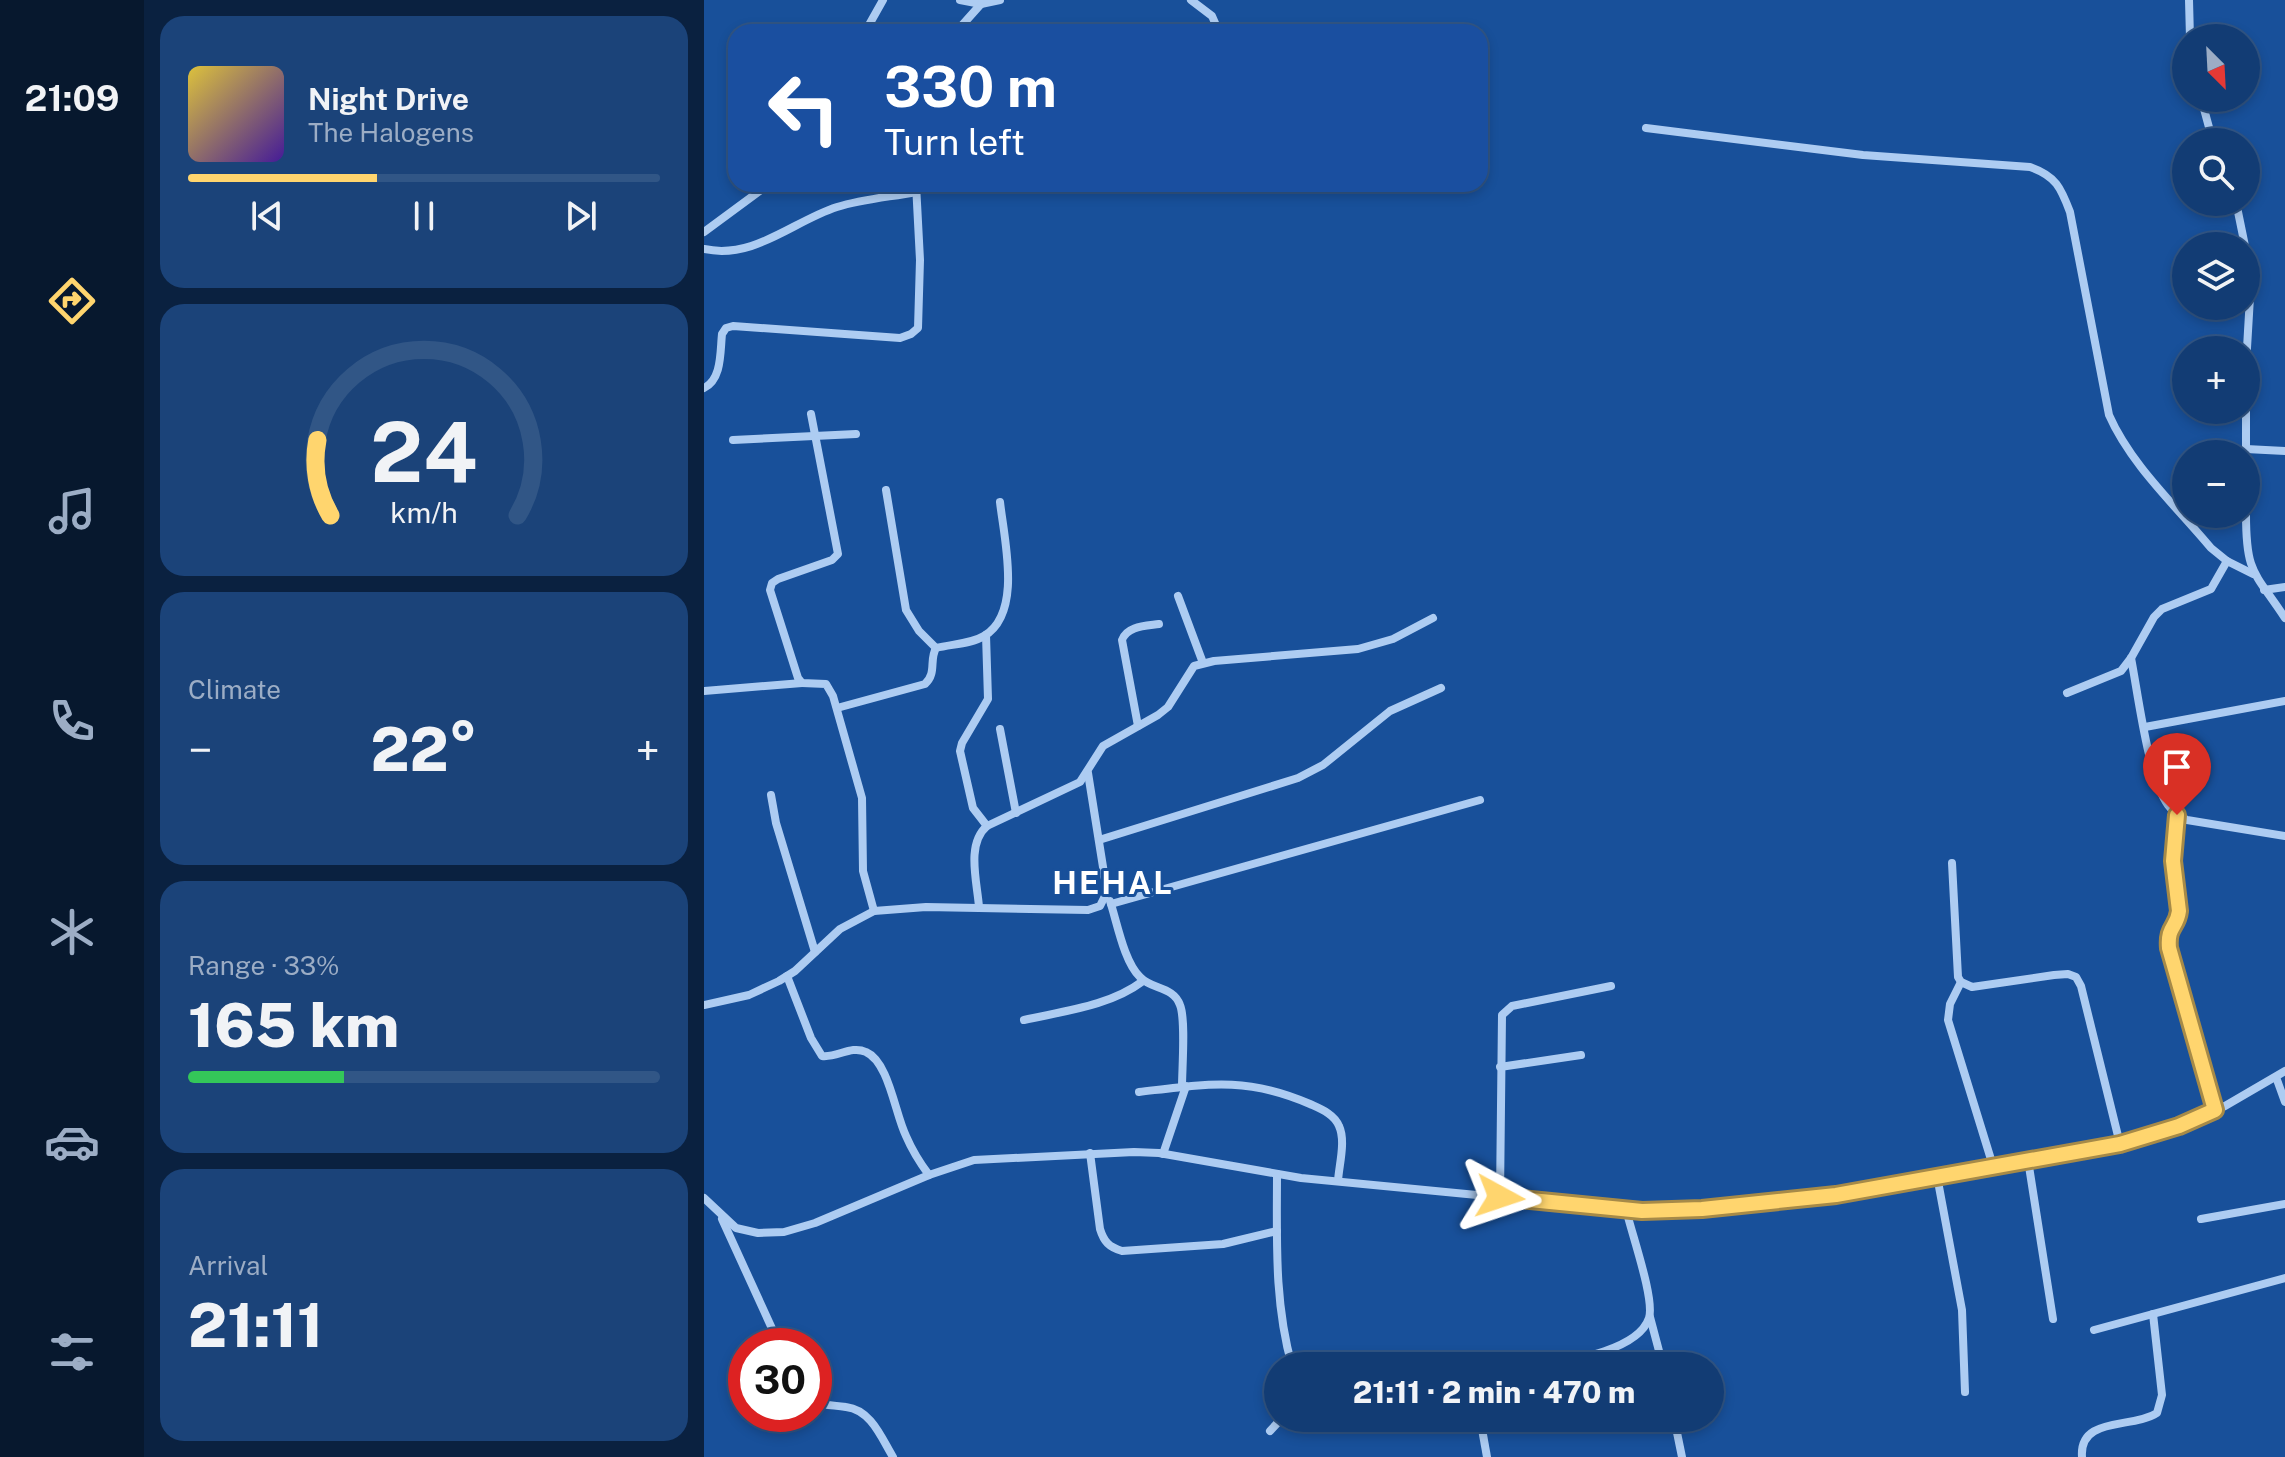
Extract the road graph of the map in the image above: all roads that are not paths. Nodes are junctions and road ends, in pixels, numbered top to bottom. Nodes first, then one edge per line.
1 (883, 0) edge
2 (960, 0) edge
3 (1000, 0) edge
4 (1191, 0) edge
5 (2189, 0) edge
6 (981, 4) junction
7 (870, 24) edge
8 (963, 24) edge
9 (1216, 24) edge
10 (2190, 24) edge
11 (1646, 128) dead end
12 (758, 192) edge
13 (900, 192) edge
14 (916, 192) edge
15 (704, 232) edge
16 (704, 249) edge
17 (704, 388) edge
18 (811, 414) dead end
19 (856, 434) dead end
20 (816, 437) junction
21 (733, 440) dead end
22 (2260, 451) edge
23 (2285, 451) edge
24 (886, 490) dead end
25 (1000, 502) dead end
26 (2246, 528) edge
27 (2227, 561) junction
28 (2253, 574) junction
29 (2285, 587) edge
30 (2264, 590) junction
31 (1178, 596) dead end
32 (1433, 618) dead end
33 (2285, 618) edge
34 (1159, 624) dead end
35 (986, 635) junction
36 (936, 648) junction
37 (2131, 658) junction
38 (1203, 663) junction
39 (802, 683) junction
40 (1441, 688) dead end
41 (704, 691) edge
42 (2067, 693) dead end
43 (2285, 701) edge
44 (837, 708) junction
45 (1138, 726) junction
46 (2145, 727) junction
47 (1000, 729) dead end
48 (1088, 773) junction
49 (771, 795) dead end
50 (1480, 800) dead end
51 (1016, 813) junction
52 (2177, 815) junction
53 (987, 826) junction
54 (2285, 836) edge
55 (1099, 840) junction
56 (1952, 863) dead end
57 (1107, 892) junction
58 (1111, 904) junction
59 (979, 907) junction
60 (874, 911) junction
61 (815, 952) junction
62 (787, 976) junction
63 (1143, 981) junction
64 (1961, 982) junction
65 (1611, 986) dead end
66 (704, 1005) edge
67 (1024, 1020) dead end
68 (1581, 1055) dead end
69 (1500, 1067) junction
70 (2285, 1071) edge
71 (2276, 1077) junction
72 (1184, 1086) junction
73 (1139, 1092) dead end
74 (2285, 1102) edge
75 (2215, 1110) junction
76 (2120, 1144) junction
77 (1090, 1153) junction
78 (1163, 1154) junction
79 (2028, 1160) junction
80 (1993, 1166) junction
81 (1277, 1174) junction
82 (929, 1175) junction
83 (1937, 1176) junction
84 (1338, 1181) junction
85 (1500, 1197) junction
86 (704, 1198) edge
87 (2285, 1204) edge
88 (1626, 1209) junction
89 (720, 1215) junction
90 (2201, 1219) dead end
91 (1277, 1231) junction
92 (2285, 1278) edge
93 (2153, 1314) junction
94 (1650, 1317) junction
95 (2053, 1319) dead end
96 (772, 1328) edge
97 (2094, 1330) dead end
98 (1289, 1352) edge
99 (1602, 1352) edge
100 (1659, 1352) edge
101 (1965, 1392) dead end
102 (832, 1406) edge
103 (1483, 1432) edge
104 (1677, 1432) edge
105 (893, 1457) edge
106 (1487, 1457) edge
107 (1682, 1457) edge
108 (2082, 1457) edge

1 - 7 street
2 - 6 street
3 - 6 street
4 - 9 street
5 - 10 street
6 - 8 street
11 - 27 street
12 - 15 street
13 - 16 street
14 - 17 street
18 - 20 street
19 - 20 street
20 - 21 street
20 - 39 street
22 - 23 street
24 - 36 street
25 - 35 street
26 - 28 street
27 - 28 street
27 - 37 street
28 - 30 street
29 - 30 street
30 - 33 street
31 - 38 street
32 - 38 street
34 - 45 street
35 - 36 street
35 - 53 street
36 - 44 street
37 - 42 street
37 - 46 street
38 - 45 street
39 - 41 street
39 - 44 street
40 - 55 street
43 - 46 street
44 - 60 street
45 - 48 street
46 - 52 street
47 - 51 street
48 - 51 street
48 - 55 street
49 - 61 street
50 - 58 street
51 - 53 street
52 - 54 street
52 - 75 street
53 - 59 street
55 - 57 street
56 - 64 street
57 - 58 street
57 - 59 street
58 - 63 street
59 - 60 street
60 - 61 street
61 - 62 street
62 - 66 street
62 - 82 street
63 - 67 street
63 - 72 street
64 - 76 street
64 - 80 street
65 - 69 street
68 - 69 street
69 - 85 street
70 - 71 street
71 - 74 street
71 - 75 street
72 - 73 street
72 - 78 street
72 - 84 street
75 - 76 street
76 - 79 street
77 - 78 street
77 - 82 street
77 - 91 street
78 - 81 street
79 - 80 street
79 - 95 street
80 - 83 street
81 - 84 street
81 - 91 street
82 - 89 street
83 - 88 street
83 - 101 street
84 - 85 street
85 - 88 street
86 - 89 street
87 - 90 street
88 - 94 street
89 - 96 street
91 - 98 street
92 - 93 street
93 - 97 street
93 - 108 street
94 - 99 street
94 - 100 street
102 - 105 street
103 - 106 street
104 - 107 street

